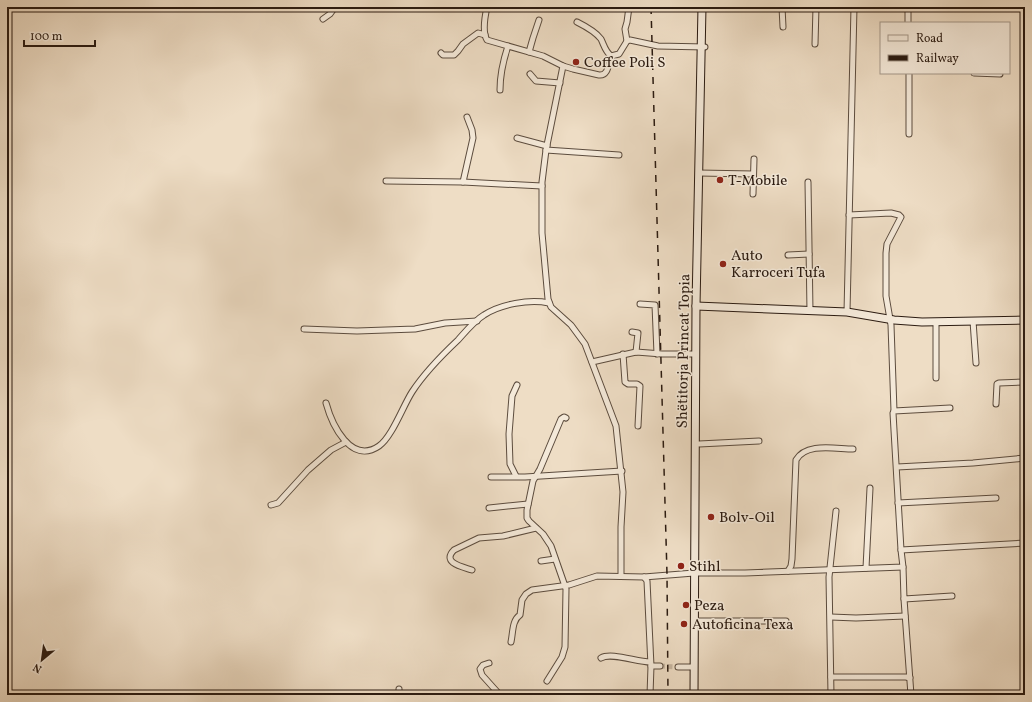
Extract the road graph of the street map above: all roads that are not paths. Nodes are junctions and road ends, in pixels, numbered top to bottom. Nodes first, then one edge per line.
1 (335, 7) edge
2 (487, 7) edge
3 (629, 7) edge
4 (702, 7) edge
5 (782, 7) edge
6 (816, 7) edge
7 (854, 7) edge
8 (908, 7) edge
9 (323, 19) dead end
10 (539, 20) dead end
11 (577, 22) dead end
12 (908, 22) edge
13 (783, 27) dead end
14 (485, 35) junction
15 (627, 41) junction
16 (815, 44) dead end
17 (508, 46) junction
18 (703, 47) junction
19 (529, 52) junction
20 (441, 53) dead end
21 (611, 56) junction
22 (563, 66) junction
23 (530, 74) dead end
24 (909, 74) edge
25 (560, 83) junction
26 (500, 90) dead end
27 (467, 118) dead end
28 (909, 134) dead end
29 (517, 138) dead end
30 (547, 148) junction
31 (618, 155) dead end
32 (754, 159) dead end
33 (699, 174) junction
34 (753, 174) junction
35 (386, 180) dead end
36 (463, 182) junction
37 (808, 182) dead end
38 (542, 186) junction
39 (753, 194) dead end
40 (848, 215) junction
41 (809, 254) junction
42 (788, 255) dead end
43 (549, 303) junction
44 (640, 304) dead end
45 (696, 306) junction
46 (810, 311) junction
47 (847, 312) junction
48 (889, 319) junction
49 (477, 320) junction
50 (1025, 320) edge
51 (973, 321) junction
52 (936, 322) junction
53 (304, 329) dead end
54 (632, 332) dead end
55 (636, 352) junction
56 (622, 354) junction
57 (657, 354) junction
58 (696, 354) junction
59 (592, 362) junction
60 (976, 363) dead end
61 (936, 378) dead end
62 (1025, 382) edge
63 (517, 385) dead end
64 (326, 403) dead end
65 (996, 404) dead end
66 (950, 408) dead end
67 (894, 411) junction
68 (566, 418) dead end
69 (638, 426) dead end
70 (759, 441) dead end
71 (346, 442) junction
72 (699, 444) dead end
73 (853, 449) dead end
74 (1025, 458) edge
75 (897, 466) junction
76 (622, 472) junction
77 (516, 476) junction
78 (536, 476) junction
79 (491, 477) dead end
80 (870, 488) dead end
81 (996, 498) dead end
82 (898, 503) junction
83 (528, 504) junction
84 (271, 505) dead end
85 (489, 508) dead end
86 (836, 511) dead end
87 (536, 528) junction
88 (1025, 543) edge
89 (901, 550) junction
90 (555, 559) junction
91 (541, 562) dead end
92 (903, 567) junction
93 (866, 568) junction
94 (472, 570) dead end
95 (830, 570) junction
96 (788, 571) junction
97 (694, 573) junction
98 (621, 576) junction
99 (647, 578) junction
100 (565, 585) junction
101 (952, 596) dead end
102 (904, 599) junction
103 (905, 616) junction
104 (831, 617) junction
105 (694, 621) junction
106 (786, 621) dead end
107 (511, 642) dead end
108 (601, 658) dead end
109 (489, 663) dead end
110 (650, 664) junction
111 (660, 666) tunnel mouth
112 (678, 667) tunnel mouth
113 (694, 667) junction
114 (831, 677) junction
115 (910, 678) junction
116 (547, 681) dead end
117 (399, 689) dead end
118 (399, 695) edge
119 (500, 695) edge
120 (650, 695) edge
121 (694, 695) edge
122 (831, 695) edge
123 (911, 695) edge

1 - 9 street
2 - 14 street
3 - 15 street
4 - 18 main road, Shëtitorja Princat Topia
5 - 13 street
6 - 16 street
7 - 40 street
8 - 12 street
10 - 19 street
11 - 21 street
14 - 17 street
14 - 20 street
15 - 18 street
15 - 21 street
17 - 19 street
17 - 26 street
18 - 33 main road, Shëtitorja Princat Topia
19 - 22 street
21 - 22 street
22 - 25 street
23 - 25 street
24 - 28 street
25 - 30 street
27 - 36 street
29 - 30 street
30 - 31 street
30 - 38 street
32 - 34 street
33 - 34 street
33 - 45 main road, Shëtitorja Princat Topia
34 - 39 street
35 - 36 street
36 - 38 street
37 - 41 street
38 - 43 street
40 - 47 street
40 - 48 street
41 - 42 street
41 - 46 street
43 - 49 street
43 - 59 street
44 - 57 street
45 - 46 main road
45 - 58 main road, Shëtitorja Princat Topia
46 - 47 main road
47 - 48 main road
48 - 52 main road
48 - 67 street
49 - 53 street
49 - 71 street
50 - 51 main road
51 - 52 main road
51 - 60 street
52 - 61 street
54 - 55 street
55 - 56 street
55 - 57 street
56 - 59 street
56 - 69 street
57 - 58 street
58 - 97 main road, Shëtitorja Princat Topia
59 - 76 street
62 - 65 street
63 - 77 street
64 - 71 street
66 - 67 street
67 - 75 street
68 - 78 street
70 - 72 street
71 - 84 street
73 - 96 street
74 - 75 street
75 - 82 street
76 - 78 street
76 - 98 street
77 - 78 street
77 - 79 street
78 - 83 street
80 - 93 street
81 - 82 street
82 - 89 street
83 - 85 street
83 - 87 street
86 - 95 street
87 - 90 street
87 - 94 street
88 - 89 street
89 - 92 street
90 - 91 street
90 - 100 street
92 - 93 street
92 - 102 street
93 - 95 street
95 - 96 street
95 - 104 street
96 - 97 street
97 - 99 street
97 - 105 main road, Shëtitorja Princat Topia
98 - 99 street
98 - 100 street
99 - 110 street
100 - 107 street
100 - 116 street
101 - 102 street
102 - 103 street
103 - 104 street
103 - 115 street
104 - 114 street
105 - 106 street
105 - 113 main road, Shëtitorja Princat Topia
108 - 110 street
109 - 119 street
110 - 111 street
110 - 120 street
112 - 113 street
113 - 121 main road, Shëtitorja Princat Topia
114 - 115 street
114 - 122 street
115 - 123 street
117 - 118 street

